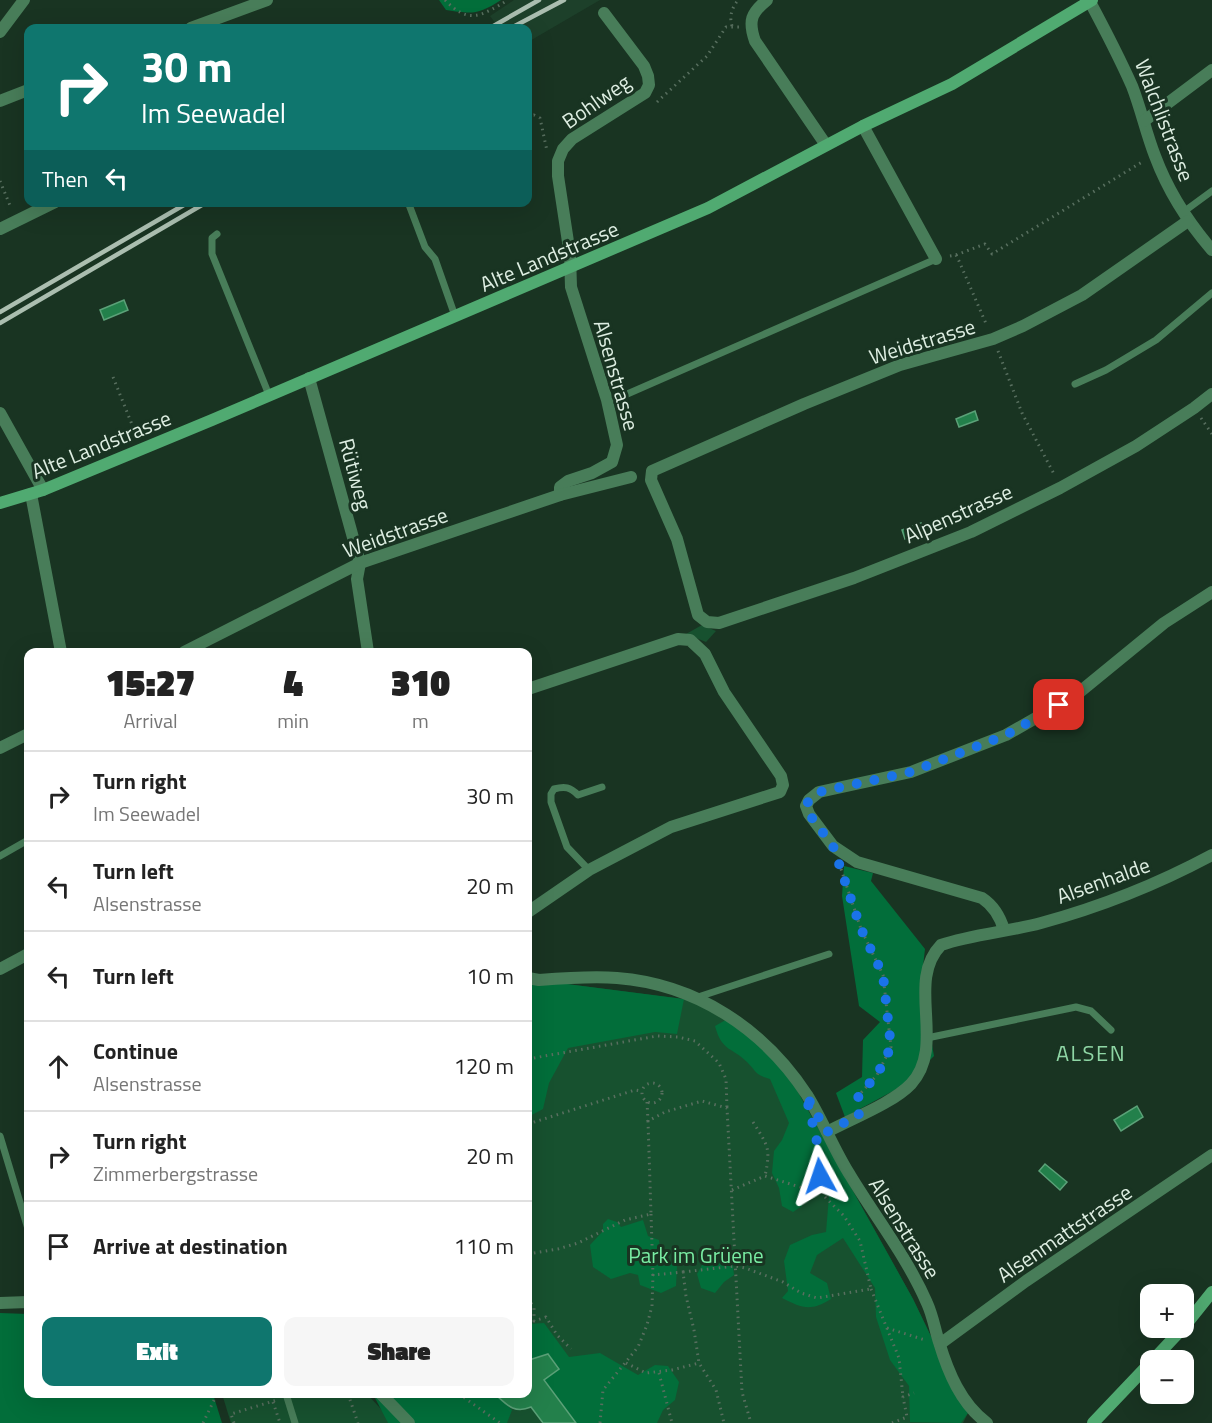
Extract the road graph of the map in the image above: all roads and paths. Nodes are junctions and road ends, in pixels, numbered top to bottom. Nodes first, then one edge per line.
1 (24, 0) edge
2 (267, 0) edge
3 (445, 0) edge
4 (508, 0) edge
5 (738, 0) edge
6 (768, 0) edge
7 (1090, 0) edge
8 (604, 13) dead end
9 (202, 24) edge
10 (732, 26) junction
11 (750, 28) junction
12 (0, 32) edge
13 (1212, 70) edge
14 (24, 92) edge
15 (0, 101) edge
16 (651, 108) dead end
17 (1144, 121) junction
18 (863, 126) junction
19 (826, 145) junction
20 (1147, 159) dead end
21 (0, 182) edge
22 (1212, 191) edge
23 (45, 207) edge
24 (410, 207) edge
25 (1185, 217) junction
26 (16, 221) junction
27 (0, 230) edge
28 (217, 234) dead end
29 (1212, 250) edge
30 (956, 255) junction
31 (936, 259) junction
32 (570, 268) junction
33 (1212, 293) edge
34 (455, 316) junction
35 (993, 339) junction
36 (113, 377) dead end
37 (309, 378) junction
38 (1075, 384) dead end
39 (269, 394) junction
40 (1212, 394) edge
41 (607, 400) junction
42 (1194, 408) junction
43 (0, 413) edge
44 (1212, 434) edge
45 (137, 437) dead end
46 (631, 477) dead end
47 (1060, 488) junction
48 (43, 490) junction
49 (31, 494) junction
50 (560, 495) junction
51 (0, 503) edge
52 (360, 563) junction
53 (1212, 592) edge
54 (702, 619) joint
55 (60, 648) edge
56 (192, 648) edge
57 (367, 648) edge
58 (532, 687) edge
59 (24, 736) edge
60 (0, 748) edge
61 (602, 787) dead end
62 (24, 842) edge
63 (833, 846) junction
64 (1212, 855) edge
65 (0, 856) edge
66 (589, 870) junction
67 (532, 909) edge
68 (1004, 930) junction
69 (829, 954) dead end
70 (24, 956) edge
71 (0, 969) edge
72 (532, 979) edge
73 (698, 998) junction
74 (1111, 1030) dead end
75 (927, 1038) junction
76 (532, 1058) edge
77 (641, 1090) junction
78 (647, 1102) junction
79 (727, 1108) junction
80 (859, 1115) junction
81 (648, 1121) junction
82 (753, 1122) dead end
83 (532, 1123) edge
84 (827, 1132) junction
85 (0, 1136) edge
86 (817, 1142) dead end
87 (1212, 1155) edge
88 (765, 1176) junction
89 (732, 1190) junction
90 (822, 1194) junction
91 (651, 1214) junction
92 (24, 1216) edge
93 (532, 1253) edge
94 (735, 1266) junction
95 (683, 1272) junction
96 (653, 1275) junction
97 (871, 1289) junction
98 (1212, 1292) edge
99 (0, 1302) edge
100 (24, 1302) edge
101 (532, 1305) edge
102 (1194, 1314) edge
103 (887, 1328) junction
104 (1173, 1338) edge
105 (939, 1344) junction
106 (572, 1349) dead end
107 (1163, 1350) edge
108 (626, 1363) junction
109 (699, 1364) junction
110 (659, 1372) junction
111 (1140, 1374) edge
112 (914, 1393) dead end
113 (903, 1397) junction
114 (215, 1398) edge
115 (280, 1398) edge
116 (287, 1398) edge
117 (349, 1398) edge
118 (385, 1398) edge
119 (465, 1398) edge
120 (273, 1402) junction
121 (204, 1423) edge
122 (234, 1423) edge
123 (280, 1423) edge
124 (295, 1423) edge
125 (358, 1423) edge
126 (409, 1423) edge
127 (500, 1423) edge
128 (600, 1423) edge
129 (672, 1423) edge
130 (724, 1423) edge
131 (751, 1423) edge
132 (892, 1423) edge
133 (987, 1423) edge
134 (1093, 1423) edge

1 - 12 street
2 - 9 street
3 - 4 path
5 - 10 path
6 - 11 street
7 - 17 street, Walchlistrasse
7 - 18 main road, Alte Landstrasse
8 - 32 street, Bohlweg
10 - 11 path
10 - 16 path
11 - 19 street
13 - 17 street
14 - 15 street
17 - 25 street, Walchlistrasse
18 - 19 main road, Alte Landstrasse
18 - 31 street
19 - 32 main road, Alte Landstrasse
20 - 30 path
21 - 26 path
22 - 25 lane
23 - 26 street
24 - 34 lane
25 - 29 street, Walchlistrasse
25 - 35 street, Weidstrasse
26 - 27 street
28 - 39 lane
30 - 31 path
30 - 35 path
31 - 41 lane
32 - 34 main road, Alte Landstrasse
32 - 41 street, Alsenstrasse
33 - 38 lane
34 - 37 main road, Alte Landstrasse
35 - 47 path
35 - 54 street, Weidstrasse
36 - 45 path
37 - 39 main road, Alte Landstrasse
37 - 52 street, Rütiweg
39 - 48 main road, Alte Landstrasse
40 - 42 street, Alpenstrasse
41 - 50 street, Alsenstrasse
42 - 44 path
42 - 47 street, Alpenstrasse
43 - 48 street
46 - 50 street, Weidstrasse
47 - 54 street, Alpenstrasse
48 - 49 main road, Alte Landstrasse
49 - 51 main road, Alte Landstrasse
49 - 55 street
50 - 52 street, Weidstrasse
52 - 56 street, Weidstrasse
52 - 57 street, Rütiweg
53 - 63 street
58 - 66 street
59 - 60 street
61 - 66 lane
62 - 65 lane
63 - 68 street
63 - 80 path
64 - 68 street, Alsenhalde
66 - 67 street
68 - 75 street
69 - 73 lane
70 - 71 street
72 - 73 street, Alsenstrasse
73 - 84 street, Alsenstrasse
74 - 75 lane
75 - 80 street
76 - 79 path
77 - 78 path
77 - 78 path
77 - 83 path
78 - 81 path
79 - 81 path
79 - 89 path
80 - 84 street
81 - 91 path
82 - 88 path
84 - 105 street, Alsenstrasse
85 - 92 lane
86 - 90 path
87 - 105 street, Alsenmattstrasse
88 - 89 path
88 - 90 path
89 - 94 path
90 - 97 path
91 - 93 path
91 - 96 path
94 - 95 path
94 - 97 path
94 - 131 path
95 - 96 path
95 - 109 path
96 - 108 path
97 - 103 path
98 - 102 main road
99 - 100 street
101 - 106 path
103 - 105 path
103 - 113 path
104 - 107 main road
105 - 133 street, Alsenstrasse
108 - 110 path
108 - 128 path
109 - 110 path
109 - 130 path
110 - 129 path
111 - 134 main road
112 - 113 path
113 - 132 path
114 - 121 path
115 - 120 path
116 - 124 lane
117 - 125 path
118 - 126 street
119 - 127 path
120 - 122 path
120 - 123 path

